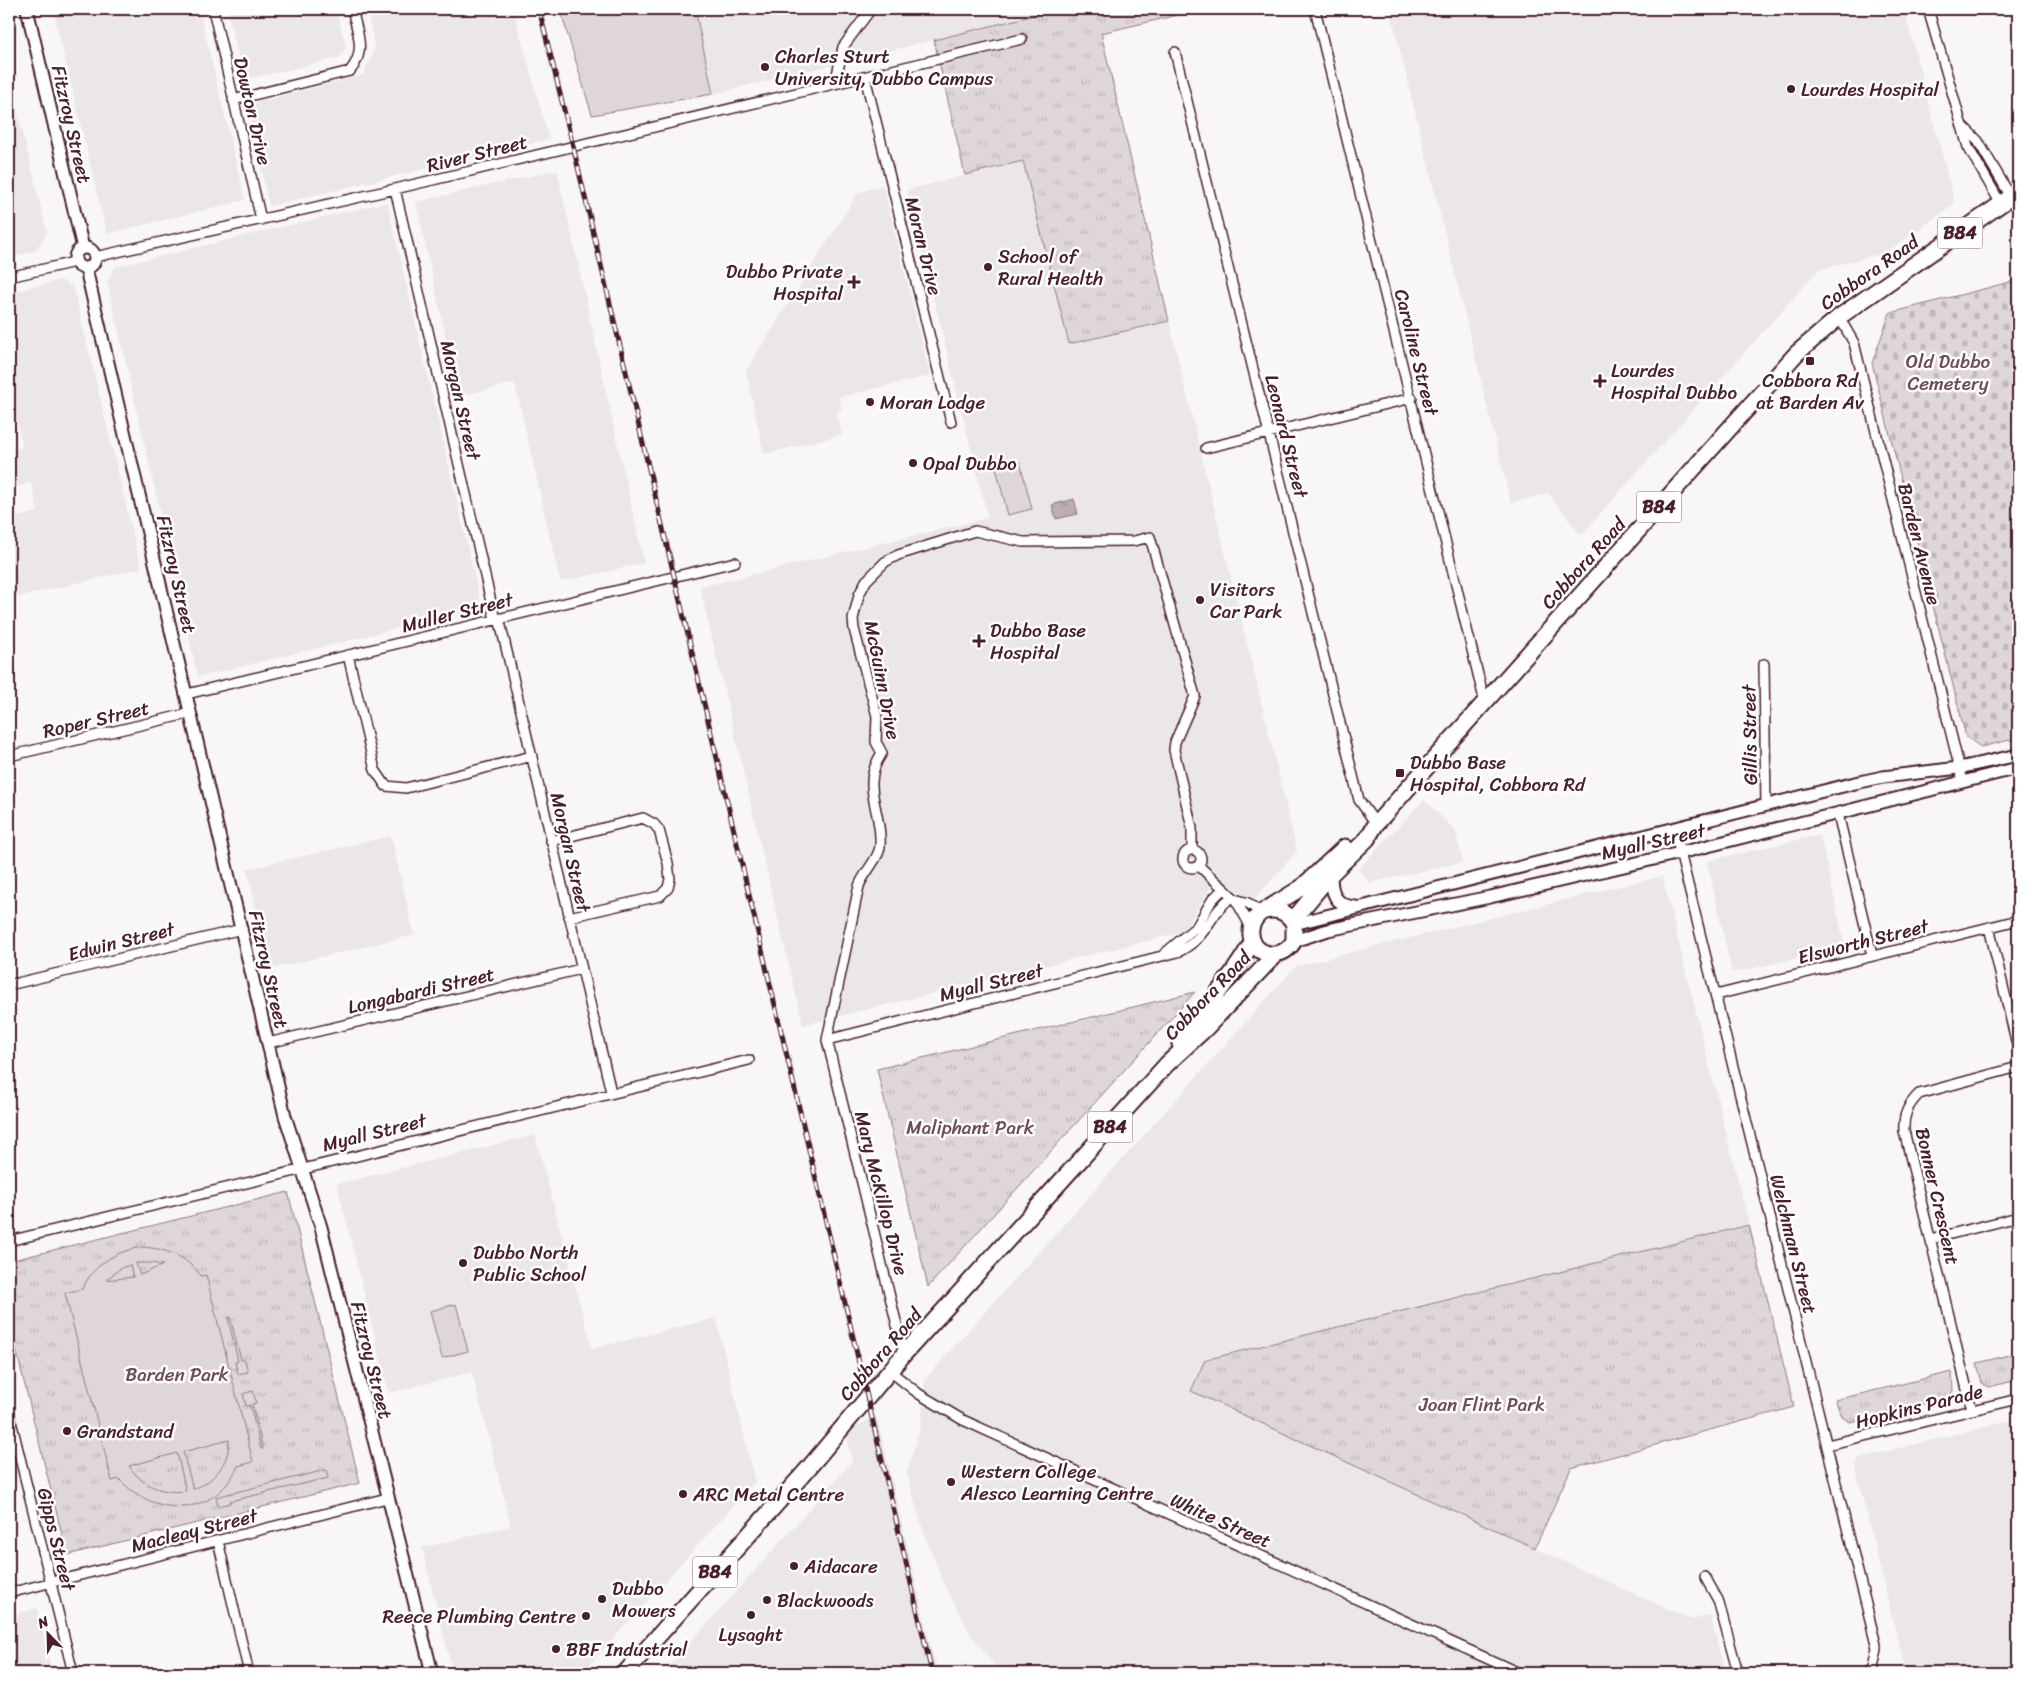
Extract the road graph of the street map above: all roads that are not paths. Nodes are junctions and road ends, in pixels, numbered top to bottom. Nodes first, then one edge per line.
1 (26, 9) edge
2 (213, 9) edge
3 (352, 9) edge
4 (871, 9) edge
5 (1315, 9) edge
6 (1928, 9) edge
7 (1022, 39) dead end
8 (1175, 52) dead end
9 (866, 77) junction
10 (835, 84) junction
11 (234, 100) junction
12 (396, 189) junction
13 (2010, 198) edge
14 (261, 220) junction
15 (83, 248) junction
16 (95, 257) junction
17 (75, 262) junction
18 (86, 269) junction
19 (9, 277) edge
20 (1839, 318) junction
21 (1412, 398) junction
22 (951, 422) dead end
23 (1269, 433) junction
24 (1206, 448) dead end
25 (735, 562) dead end
26 (498, 619) junction
27 (348, 656) junction
28 (1764, 664) dead end
29 (187, 694) junction
30 (1485, 703) junction
31 (191, 713) junction
32 (2018, 755) edge
33 (9, 756) edge
34 (532, 756) junction
35 (1959, 768) junction
36 (2018, 768) edge
37 (1963, 782) junction
38 (1766, 805) junction
39 (1838, 814) junction
40 (1376, 824) junction
41 (1674, 828) junction
42 (551, 841) junction
43 (1192, 850) junction
44 (1680, 853) junction
45 (1199, 866) junction
46 (1332, 874) junction
47 (1223, 888) junction
48 (1233, 898) junction
49 (1363, 907) junction
50 (1263, 912) junction
51 (569, 917) junction
52 (2018, 920) edge
53 (1293, 922) junction
54 (1989, 927) junction
55 (242, 929) junction
56 (1252, 934) junction
57 (1294, 940) junction
58 (1275, 955) junction
59 (1872, 955) junction
60 (1162, 956) junction
61 (581, 969) junction
62 (9, 985) edge
63 (1716, 995) junction
64 (827, 1040) junction
65 (268, 1043) junction
66 (2018, 1049) edge
67 (749, 1060) dead end
68 (1167, 1064) junction
69 (2018, 1066) edge
70 (610, 1092) junction
71 (302, 1168) junction
72 (2018, 1218) edge
73 (1931, 1239) junction
74 (9, 1241) edge
75 (904, 1354) junction
76 (890, 1371) junction
77 (2018, 1399) edge
78 (1972, 1410) junction
79 (9, 1412) edge
80 (1827, 1446) junction
81 (387, 1498) junction
82 (218, 1541) junction
83 (1704, 1577) dead end
84 (50, 1582) junction
85 (9, 1593) edge
86 (1870, 1671) edge
87 (628, 1672) edge
88 (73, 1673) edge
89 (249, 1673) edge
90 (432, 1673) edge
91 (1519, 1673) edge
92 (1738, 1673) edge

1 - 15 street, Fitzroy Street
2 - 11 street, Dowton Drive
3 - 11 street
4 - 10 street
5 - 21 street, Caroline Street
6 - 13 street
7 - 9 street, River Street
8 - 23 street, Leonard Street
9 - 10 street, River Street
9 - 22 street, Moran Drive
10 - 12 street, River Street
11 - 14 street, Dowton Drive
12 - 14 street, River Street
12 - 26 street, Morgan Street
13 - 20 main road, Cobbora Road / B84
14 - 16 street, River Street
15 - 16 street
15 - 17 street
16 - 18 street
17 - 18 street
17 - 19 street
18 - 29 street, Fitzroy Street
20 - 30 main road, Cobbora Road / B84
20 - 35 street, Barden Avenue
21 - 23 street
21 - 30 street, Caroline Street
23 - 24 street
23 - 40 street, Leonard Street
25 - 26 street, Muller Street
26 - 27 street, Muller Street
26 - 34 street, Morgan Street
27 - 29 street, Muller Street
27 - 34 street
28 - 38 street, Gillis Street
29 - 31 street, Fitzroy Street
30 - 40 main road, Cobbora Road / B84
31 - 33 street, Roper Street
31 - 55 street, Fitzroy Street
32 - 35 street, Myall Street
34 - 42 street, Morgan Street
35 - 37 street, Barden Avenue
35 - 38 street, Myall Street
36 - 37 street, Myall Street
37 - 39 street, Myall Street
38 - 41 street, Myall Street
39 - 44 street, Myall Street
39 - 59 street
40 - 46 main road, Cobbora Road / B84
40 - 50 main road, Cobbora Road / B84
41 - 44 street, Welchman Street
41 - 49 street, Myall Street
42 - 51 street, Morgan Street
42 - 51 street
43 - 45 street
43 - 45 street
43 - 64 street, McGuinn Drive
44 - 57 street, Myall Street
44 - 63 street, Welchman Street
45 - 47 street
46 - 49 street
46 - 53 main road, Cobbora Road / B84
47 - 48 street
47 - 60 street, Myall Street
48 - 50 street
48 - 56 street
48 - 60 street, Myall Street
49 - 53 street, Myall Street
50 - 53 main road
50 - 56 main road, B84
51 - 61 street, Morgan Street
52 - 54 street, Elsworth Street
53 - 57 main road
54 - 59 street, Elsworth Street
54 - 66 street
55 - 62 street, Edwin Street
55 - 65 street, Fitzroy Street
56 - 58 main road
56 - 68 main road, Cobbora Road / B84
57 - 58 main road, B84
58 - 68 main road, Cobbora Road / B84
59 - 63 street, Elsworth Street
60 - 64 street, Myall Street
61 - 65 street, Longabardi Street
61 - 70 street, Morgan Street
63 - 80 street, Welchman Street
64 - 75 street, Mary McKillop Drive
65 - 71 street, Fitzroy Street
67 - 70 street, Myall Street
68 - 75 main road, Cobbora Road / B84
69 - 73 street, Bonner Crescent
70 - 71 street, Myall Street
71 - 74 street, Myall Street
71 - 81 street, Fitzroy Street
72 - 73 street
73 - 78 street, Bonner Crescent
75 - 76 main road, Cobbora Road / B84
76 - 87 main road, Cobbora Road / B84
76 - 91 street, White Street
77 - 78 street, Hopkins Parade
78 - 80 street, Hopkins Parade
79 - 84 street, Gipps Street
80 - 86 street, Welchman Street
81 - 82 street, Macleay Street
81 - 90 street, Fitzroy Street
82 - 84 street, Macleay Street
82 - 89 street
83 - 92 street
84 - 85 street, Macleay Street
84 - 88 street, Gipps Street

